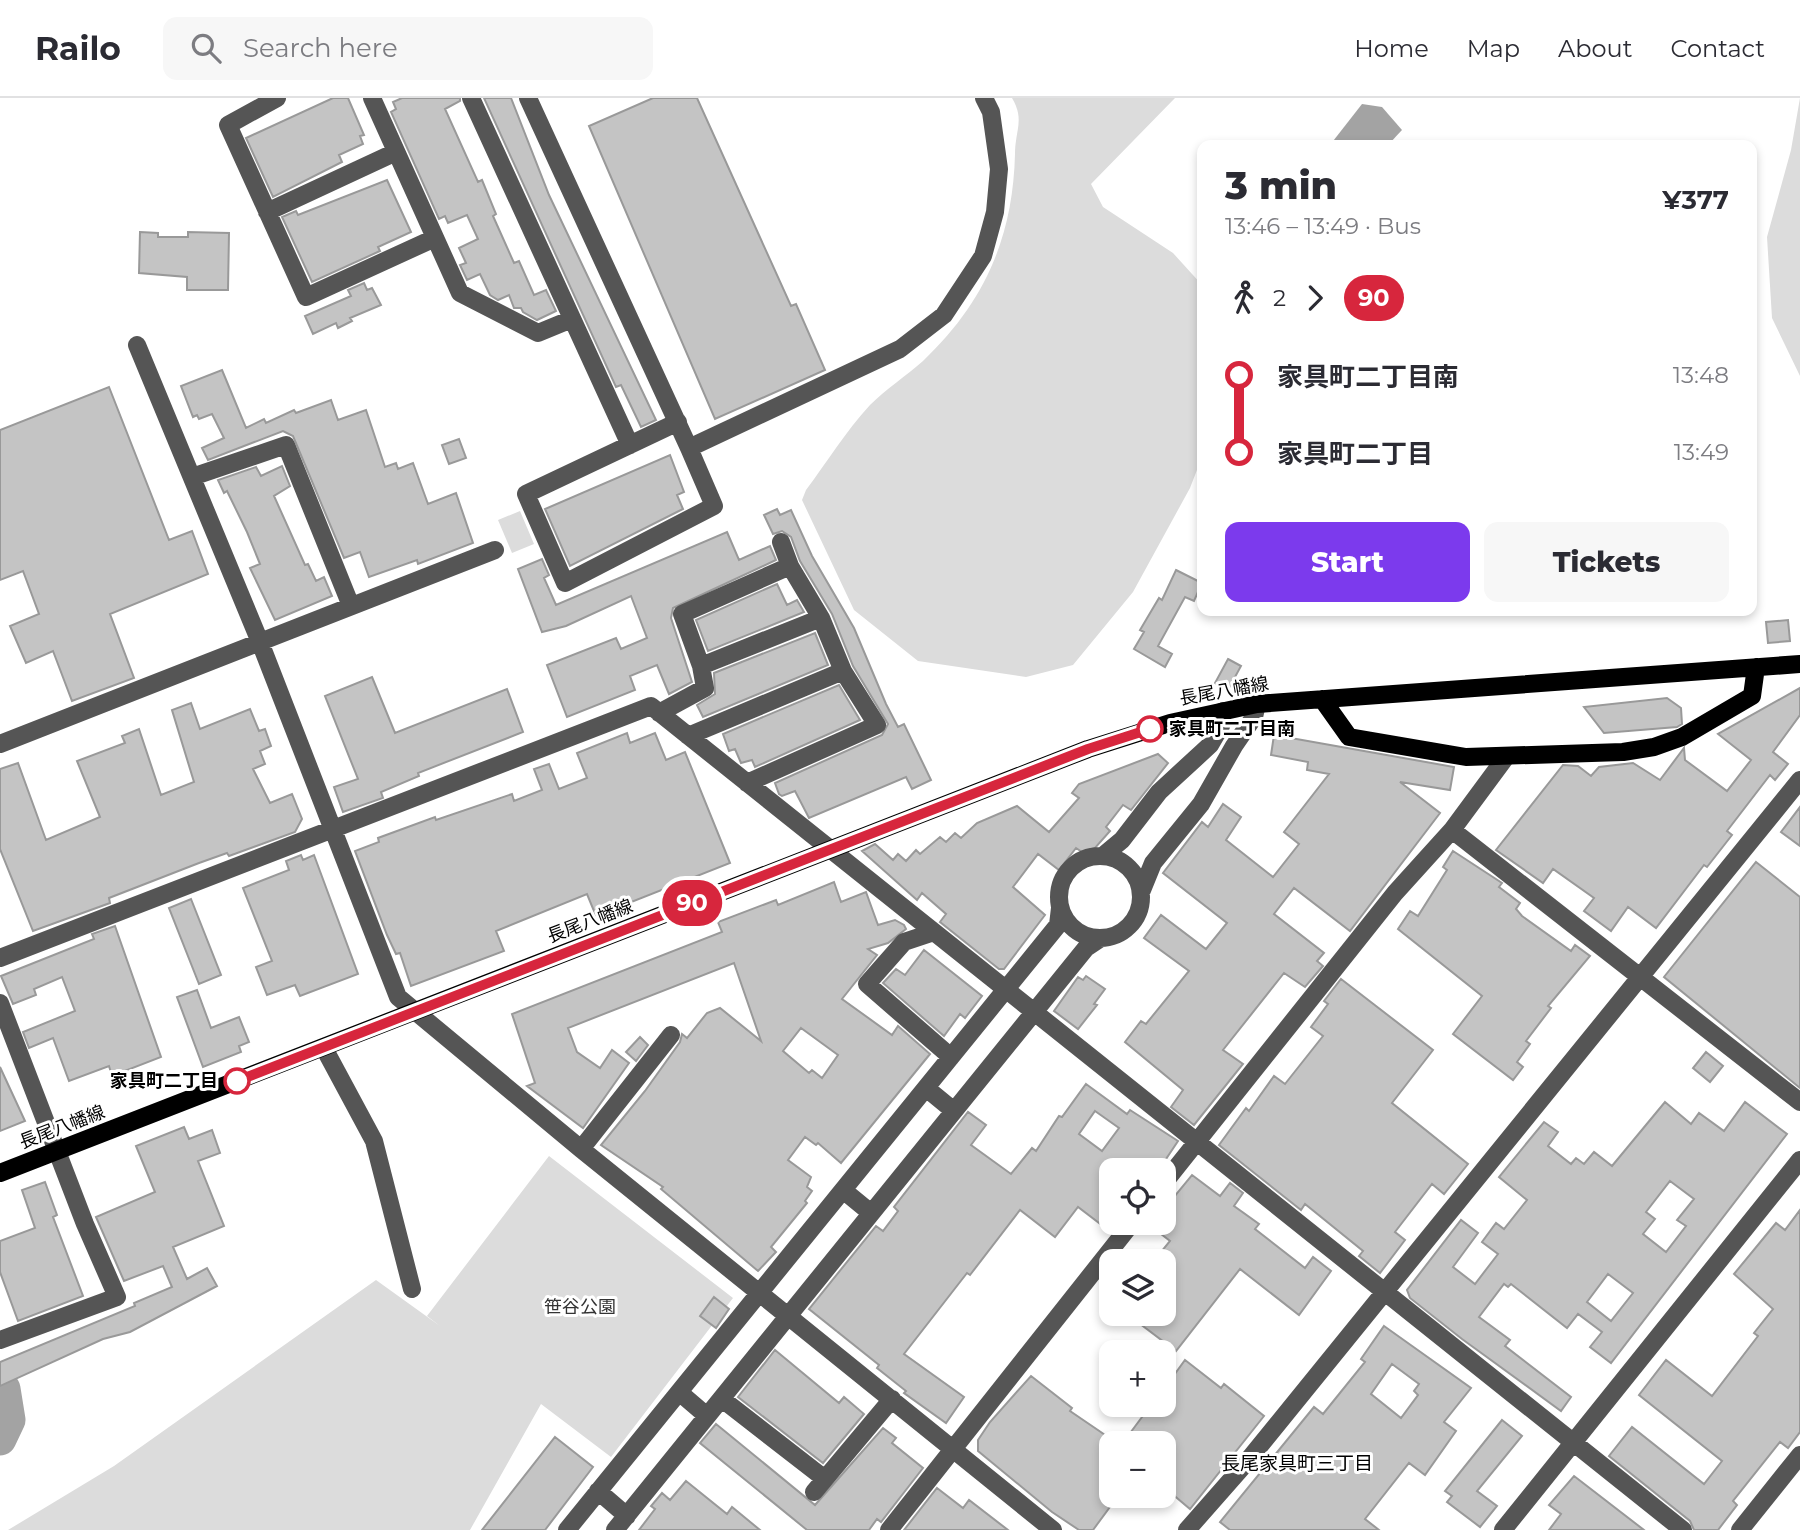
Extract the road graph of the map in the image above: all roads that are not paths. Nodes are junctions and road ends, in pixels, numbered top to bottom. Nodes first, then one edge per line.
1 (277, 98) edge
2 (372, 98) edge
3 (471, 98) edge
4 (528, 98) edge
5 (985, 98) edge
6 (396, 152) junction
7 (267, 212) junction
8 (435, 238) junction
9 (572, 319) junction
10 (137, 345) dead end
11 (678, 422) junction
12 (630, 445) junction
13 (689, 448) junction
14 (192, 477) junction
15 (781, 542) dead end
16 (495, 550) dead end
17 (790, 566) junction
18 (351, 606) junction
19 (821, 618) junction
20 (260, 642) junction
21 (1800, 664) edge
22 (701, 666) junction
23 (1756, 667) junction
24 (843, 671) junction
25 (1322, 699) junction
26 (1257, 704) junction
27 (655, 710) junction
28 (1223, 711) junction
29 (688, 736) junction
30 (0, 744) edge
31 (1506, 757) junction
32 (1800, 780) edge
33 (747, 783) junction
34 (332, 829) junction
35 (1452, 830) junction
36 (831, 849) junction
37 (1104, 855) junction
38 (1142, 890) junction
39 (1060, 908) junction
40 (934, 932) junction
41 (1101, 938) junction
42 (0, 958) edge
43 (1641, 975) junction
44 (1006, 989) junction
45 (0, 1003) edge
46 (413, 1012) junction
47 (1034, 1012) junction
48 (671, 1034) dead end
49 (324, 1048) junction
50 (951, 1057) junction
51 (926, 1088) junction
52 (1800, 1102) edge
53 (954, 1111) junction
54 (1197, 1142) junction
55 (581, 1149) junction
56 (58, 1151) junction
57 (1800, 1160) edge
58 (1176, 1168) edge
59 (0, 1173) edge
60 (843, 1190) junction
61 (871, 1213) junction
62 (1122, 1235) edge
63 (411, 1289) dead end
64 (1384, 1291) junction
65 (760, 1293) junction
66 (789, 1315) junction
67 (0, 1340) edge
68 (679, 1392) junction
69 (892, 1398) junction
70 (722, 1399) junction
71 (708, 1416) junction
72 (1574, 1442) junction
73 (953, 1447) junction
74 (1800, 1455) edge
75 (598, 1491) junction
76 (627, 1516) junction
77 (566, 1530) edge
78 (615, 1530) edge
79 (889, 1530) edge
80 (1053, 1530) edge
81 (1187, 1530) edge
82 (1503, 1530) edge
83 (1683, 1530) edge
84 (1740, 1530) edge

1 - 7 street
2 - 6 street
3 - 9 street
4 - 11 street
5 - 13 street
6 - 7 street
6 - 8 street
7 - 8 street
8 - 9 street
9 - 12 street
10 - 14 street
11 - 12 street
11 - 13 street
12 - 13 street
14 - 18 street
14 - 20 street
15 - 17 street
16 - 18 street
17 - 19 street
17 - 22 street
18 - 20 street
19 - 22 street
19 - 24 street
20 - 30 street
20 - 34 street
21 - 23 main road, 長尾八幡線
22 - 27 street
23 - 25 main road, 長尾八幡線
23 - 31 main road
24 - 29 street
24 - 33 street
25 - 26 main road, 長尾八幡線
25 - 31 main road
26 - 28 main road, 長尾八幡線
26 - 38 street
27 - 29 street
27 - 34 street
28 - 36 main road, 長尾八幡線
28 - 37 street
29 - 33 street
31 - 35 street
32 - 43 street
33 - 36 street
34 - 42 street
34 - 46 street
35 - 43 street
35 - 54 street
36 - 40 street
36 - 46 main road, 長尾八幡線
37 - 38 street
37 - 39 street
38 - 41 street
39 - 41 street
39 - 44 street
40 - 44 street
40 - 50 street
41 - 47 street
43 - 52 street
43 - 64 street
44 - 47 street
44 - 50 street
45 - 56 street
46 - 49 main road, 長尾八幡線
46 - 55 street
47 - 53 street
47 - 54 street
48 - 55 street
49 - 56 main road, 長尾八幡線
49 - 63 street
50 - 51 street
51 - 53 street
51 - 60 street
53 - 61 street
54 - 58 street
54 - 64 street
55 - 65 street
56 - 59 main road, 長尾八幡線
56 - 67 street
57 - 72 street
60 - 61 street
60 - 65 street
61 - 66 street
62 - 73 street
64 - 72 street
64 - 81 street
65 - 66 street
65 - 68 street
66 - 69 street
66 - 70 street
68 - 71 street
68 - 75 street
69 - 70 street
69 - 73 street
70 - 71 street
71 - 76 street
72 - 82 street
72 - 83 street
73 - 79 street
73 - 80 street
74 - 84 street
75 - 76 street
75 - 77 street
76 - 78 street

